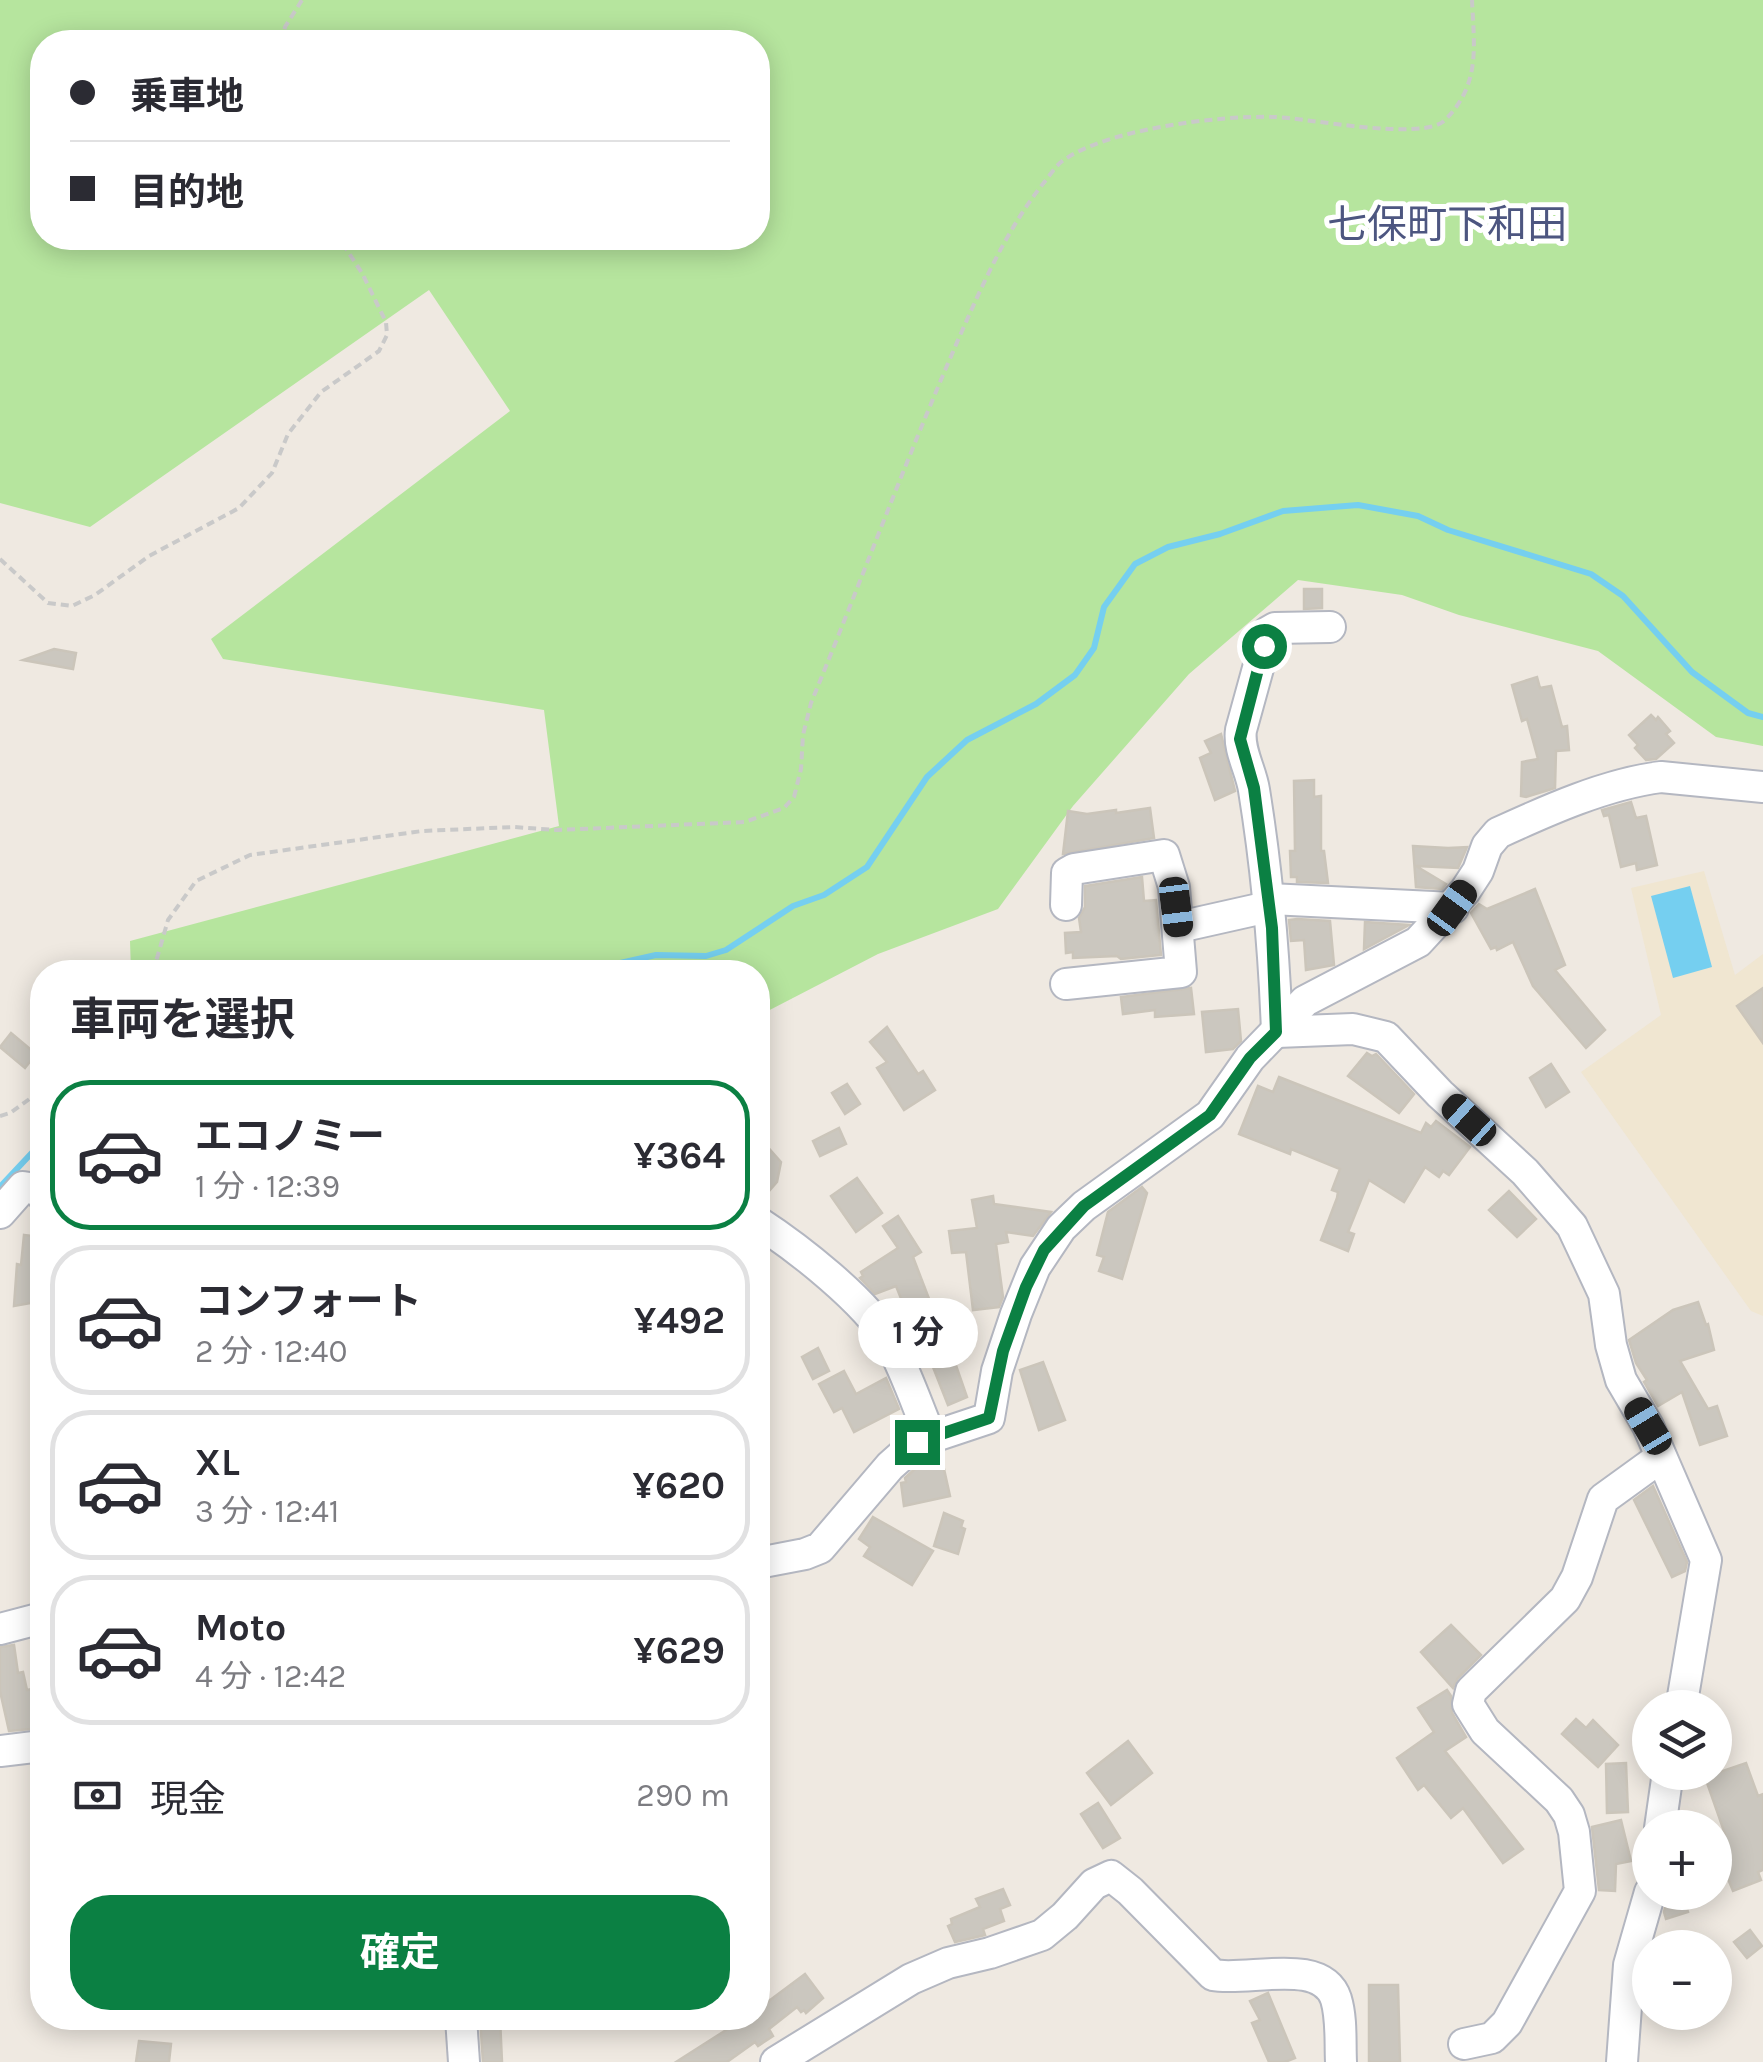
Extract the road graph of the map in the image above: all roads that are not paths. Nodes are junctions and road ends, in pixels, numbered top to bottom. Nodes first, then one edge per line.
1 (1330, 628) dead end
2 (1763, 787) edge
3 (1268, 903) junction
4 (1066, 905) dead end
5 (1452, 908) junction
6 (1179, 927) junction
7 (1066, 984) dead end
8 (1276, 1032) junction
9 (30, 1188) edge
10 (0, 1213) edge
11 (770, 1231) edge
12 (930, 1436) junction
13 (1660, 1457) junction
14 (770, 1561) edge
15 (30, 1621) edge
16 (0, 1629) edge
17 (1684, 1690) edge
18 (30, 1747) edge
19 (0, 1751) edge
20 (1645, 1910) edge
21 (462, 2030) edge
22 (1464, 2044) dead end
23 (464, 2062) edge
24 (776, 2062) edge
25 (1341, 2062) edge
26 (1622, 2062) edge

1 - 3 street
2 - 5 street
3 - 5 street
3 - 6 street
3 - 8 street
4 - 6 street
5 - 8 street
6 - 7 street
8 - 12 street
8 - 13 street
9 - 10 street
11 - 12 street
12 - 14 street
13 - 17 street
13 - 22 street
15 - 16 street
18 - 19 street
20 - 26 street
21 - 23 street
24 - 25 street

